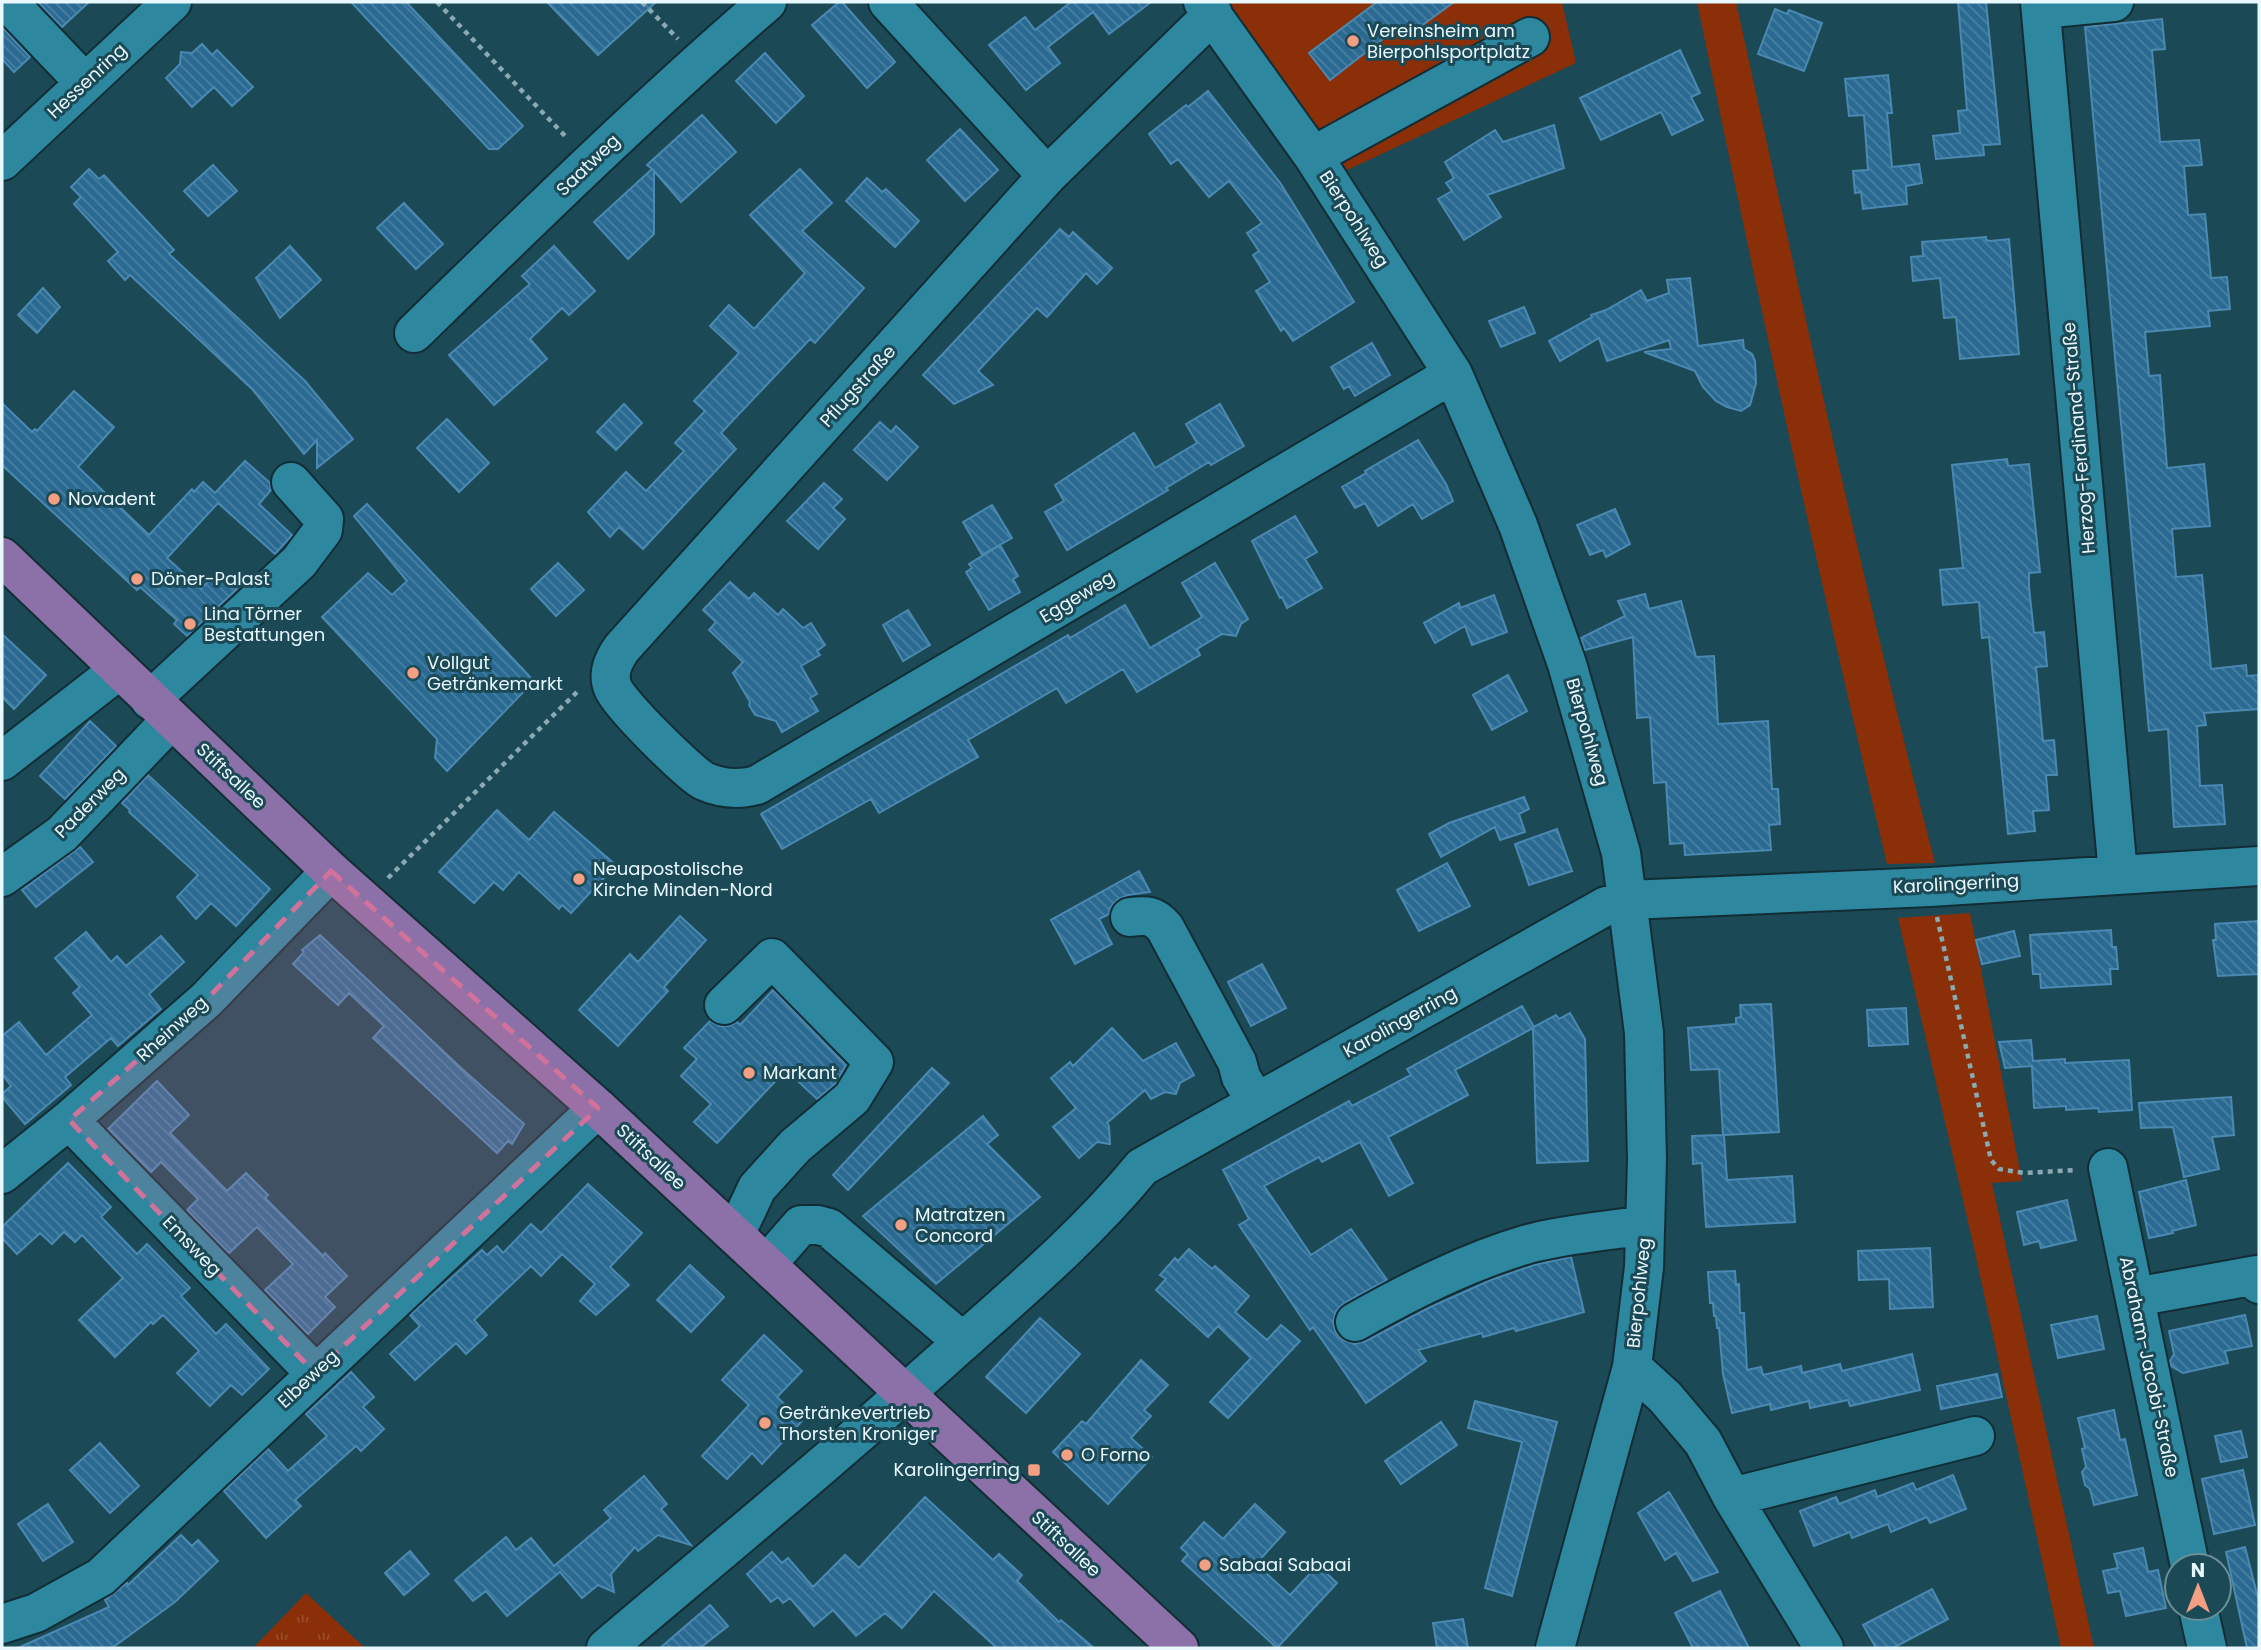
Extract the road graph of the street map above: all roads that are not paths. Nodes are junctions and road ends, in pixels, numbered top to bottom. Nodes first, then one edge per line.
1 (8, 2) edge
2 (172, 2) edge
3 (767, 2) edge
4 (888, 2) edge
5 (2114, 2) edge
6 (2041, 5) edge
7 (1208, 8) edge
8 (1530, 37) dead end
9 (85, 83) junction
10 (1313, 156) junction
11 (2, 161) edge
12 (1047, 176) junction
13 (414, 332) dead end
14 (1453, 374) junction
15 (291, 482) dead end
16 (2, 557) edge
17 (119, 670) junction
18 (161, 710) junction
19 (2, 761) edge
20 (694, 775) joint
21 (2259, 866) edge
22 (331, 871) junction
23 (2118, 874) junction
24 (2, 877) edge
25 (1628, 900) junction
26 (1130, 917) dead end
27 (724, 1006) dead end
28 (1256, 1102) junction
29 (597, 1108) junction
30 (69, 1120) junction
31 (2108, 1168) road end
32 (2, 1174) edge
33 (1645, 1225) junction
34 (735, 1235) junction
35 (767, 1265) junction
36 (2259, 1284) edge
37 (2135, 1297) junction
38 (1355, 1322) dead end
39 (963, 1342) junction
40 (1632, 1367) junction
41 (315, 1373) junction
42 (905, 1394) junction
43 (1975, 1436) dead end
44 (1732, 1497) junction
45 (2187, 1552) edge
46 (2202, 1622) edge
47 (2, 1625) edge
48 (606, 1648) edge
49 (1179, 1648) edge
50 (1555, 1648) edge
51 (1824, 1648) edge
52 (2207, 1648) edge

1 - 9 street
2 - 9 street, Hessenring
3 - 13 street, Saatweg
4 - 12 street
5 - 6 street
6 - 23 street, Herzog-Ferdinand-Straße
7 - 10 street, Bierpohlweg
7 - 12 street, Pflugstraße
8 - 10 street, Bierpohlweg
9 - 11 street, Hessenring
10 - 14 street, Bierpohlweg
12 - 20 street, Pflugstraße
14 - 20 street, Eggeweg
14 - 25 street, Bierpohlweg
15 - 18 street, Paderweg
16 - 17 main road, Stiftsallee
17 - 18 main road, Stiftsallee
17 - 19 street
18 - 22 main road, Stiftsallee
18 - 24 street, Paderweg
21 - 23 street, Karolingerring
22 - 29 main road, Stiftsallee
22 - 30 street, Rheinweg
23 - 25 street, Karolingerring
25 - 28 street, Karolingerring
25 - 33 street, Bierpohlweg
26 - 28 street
27 - 34 street
28 - 39 street, Karolingerring
29 - 34 main road, Stiftsallee
29 - 41 street, Elbeweg
30 - 32 street, Rheinweg
30 - 41 street, Emsweg
31 - 37 street, Abraham-Jacobi-Straße
33 - 38 street
33 - 40 street, Bierpohlweg
34 - 35 main road, Stiftsallee
35 - 39 street
35 - 42 main road, Stiftsallee
36 - 37 street
37 - 45 street, Abraham-Jacobi-Straße
39 - 42 street, Karolingerring
40 - 44 street, Bierpohlweg
40 - 50 street, Bierpohlweg
41 - 47 street, Elbeweg
42 - 48 street, Karolingerring
42 - 49 main road, Stiftsallee
43 - 44 street
44 - 51 street, Bierpohlweg
46 - 52 street

